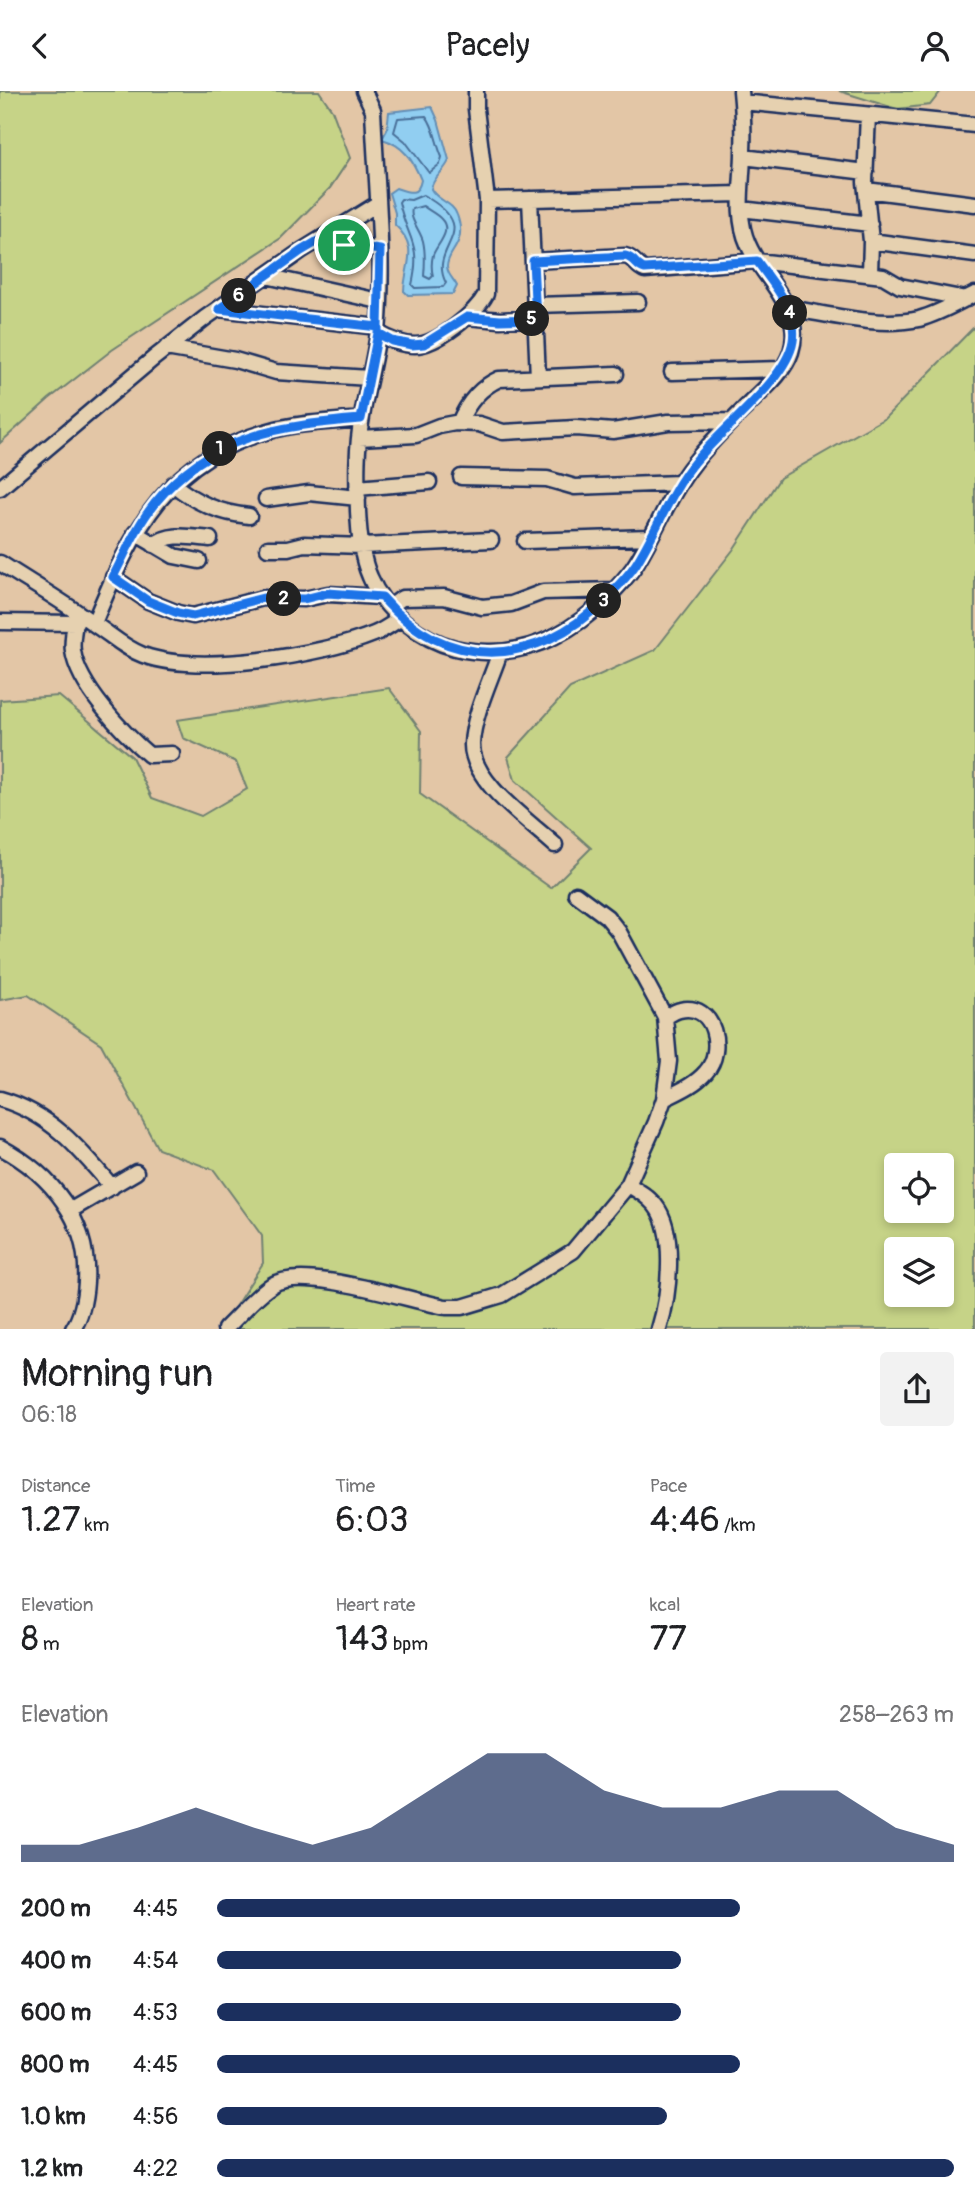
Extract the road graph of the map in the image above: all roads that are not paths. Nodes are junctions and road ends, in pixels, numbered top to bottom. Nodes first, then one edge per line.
1 (364, 91) edge
2 (476, 91) edge
3 (742, 96) edge
4 (868, 115) junction
5 (975, 125) edge
6 (743, 157) junction
7 (866, 171) junction
8 (866, 190) junction
9 (530, 199) junction
10 (487, 200) junction
11 (740, 202) junction
12 (377, 204) junction
13 (975, 204) edge
14 (870, 224) junction
15 (318, 241) junction
16 (871, 241) junction
17 (380, 250) junction
18 (975, 255) edge
19 (533, 261) junction
20 (757, 261) junction
21 (870, 273) junction
22 (266, 276) junction
23 (970, 297) edge
24 (379, 301) junction
25 (638, 302) dead end
26 (788, 308) junction
27 (219, 309) junction
28 (535, 312) junction
29 (467, 317) junction
30 (378, 330) junction
31 (166, 348) junction
32 (782, 369) junction
33 (672, 372) dead end
34 (616, 374) dead end
35 (538, 377) junction
36 (369, 378) junction
37 (361, 419) junction
38 (732, 421) junction
39 (459, 423) junction
40 (359, 438) junction
41 (461, 477) dead end
42 (429, 482) dead end
43 (679, 483) junction
44 (173, 484) junction
45 (0, 488) edge
46 (358, 493) junction
47 (266, 499) dead end
48 (249, 516) dead end
49 (135, 533) junction
50 (650, 537) junction
51 (209, 539) dead end
52 (491, 540) dead end
53 (525, 541) dead end
54 (154, 545) junction
55 (362, 546) junction
56 (268, 548) dead end
57 (199, 561) dead end
58 (0, 563) edge
59 (113, 577) junction
60 (614, 590) junction
61 (391, 607) junction
62 (76, 618) junction
63 (0, 622) edge
64 (94, 624) junction
65 (500, 652) junction
66 (172, 754) dead end
67 (555, 845) dead end
68 (576, 894) dead end
69 (665, 1017) junction
70 (0, 1099) edge
71 (664, 1099) junction
72 (0, 1147) edge
73 (136, 1172) dead end
74 (628, 1185) junction
75 (112, 1187) junction
76 (71, 1210) junction
77 (73, 1329) edge
78 (225, 1329) edge
79 (659, 1329) edge

1 - 12 street
2 - 10 street
3 - 4 street
3 - 6 street
4 - 5 street
4 - 7 street
6 - 7 street
6 - 11 street
7 - 8 street
8 - 13 street
8 - 14 street
9 - 10 street
9 - 11 street
9 - 19 street
10 - 29 street
11 - 14 street
11 - 20 street
12 - 15 street
12 - 17 street
14 - 16 street
15 - 17 street
15 - 22 street
16 - 18 street
16 - 21 street
17 - 24 street
19 - 20 street
19 - 28 street
20 - 21 street
20 - 26 street
21 - 23 street
22 - 24 street
22 - 27 street
23 - 26 street
24 - 30 street
25 - 28 street
26 - 32 street
27 - 30 street
27 - 31 street
28 - 29 street
28 - 35 street
29 - 30 street
30 - 36 street
31 - 36 street
31 - 45 street
32 - 33 street
32 - 38 street
34 - 35 street
35 - 39 street
36 - 37 street
37 - 40 street
37 - 44 street
38 - 39 street
38 - 43 street
39 - 40 street
40 - 46 street
41 - 43 street
42 - 46 street
43 - 50 street
44 - 48 street
44 - 49 street
46 - 47 street
46 - 55 street
49 - 54 street
49 - 59 street
50 - 53 street
50 - 60 street
51 - 54 street
52 - 55 street
54 - 57 street
55 - 56 street
55 - 61 street
58 - 62 street
59 - 61 street
59 - 64 street
60 - 61 street
60 - 65 street
61 - 64 street
61 - 65 street
62 - 63 street
62 - 64 street
62 - 66 street
65 - 67 street
68 - 69 street
69 - 71 street
69 - 71 street
70 - 75 street
71 - 74 street
72 - 76 street
73 - 75 street
74 - 78 street
74 - 79 street
75 - 76 street
76 - 77 street

